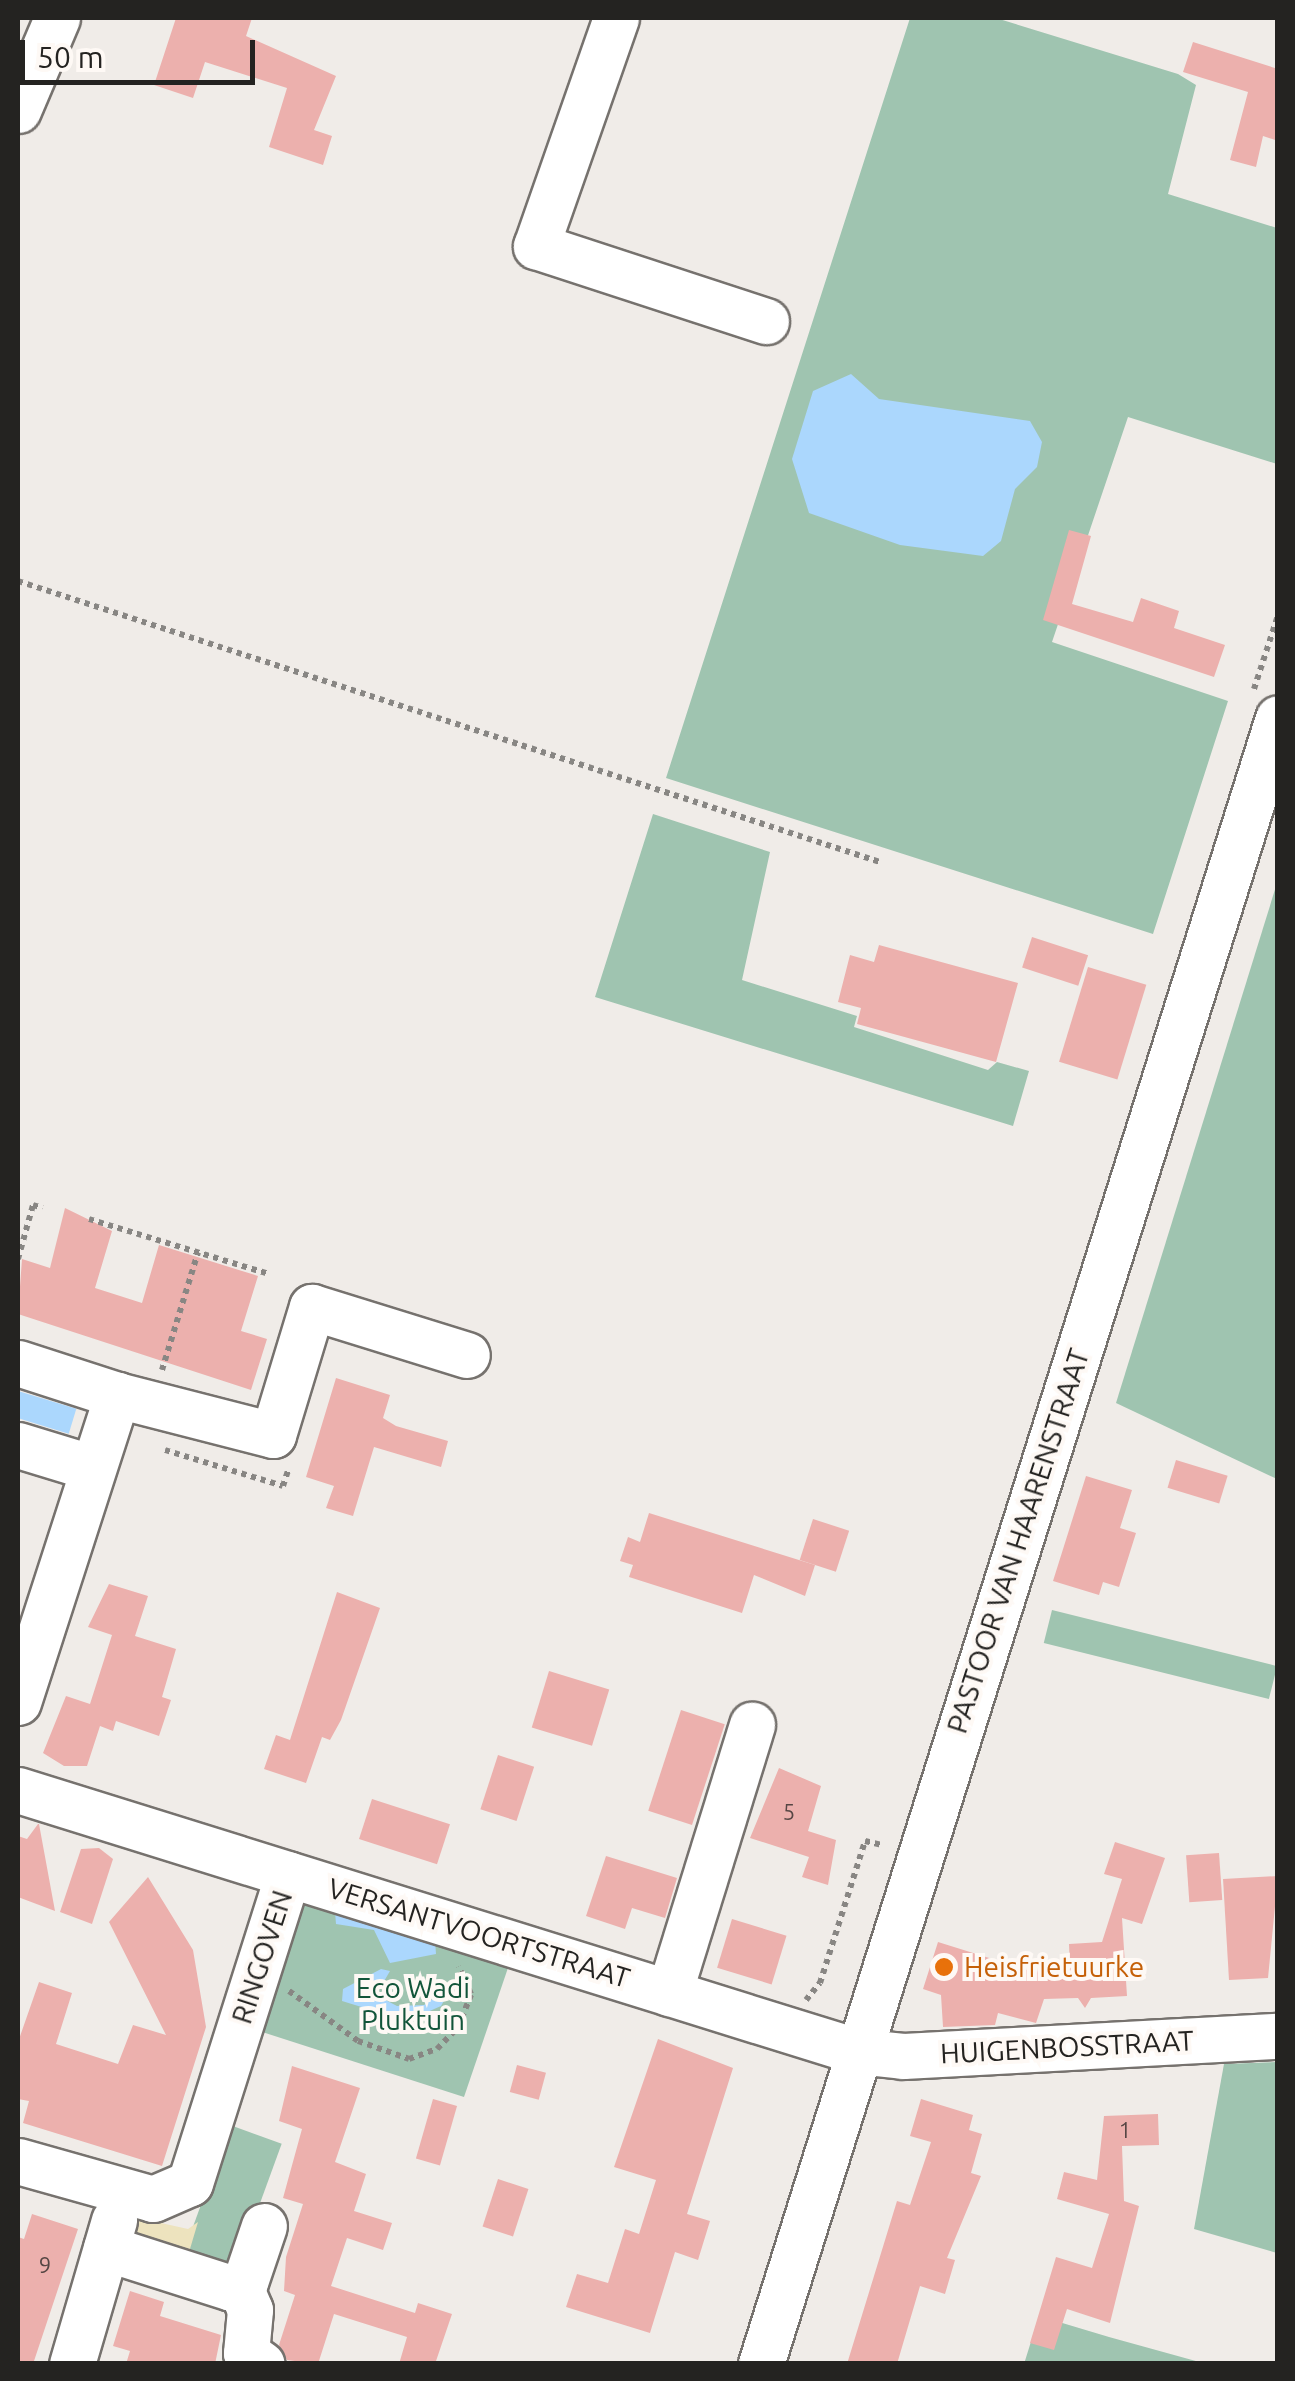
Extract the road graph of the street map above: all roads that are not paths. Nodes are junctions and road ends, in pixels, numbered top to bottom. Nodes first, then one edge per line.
1 (57, 18) edge
2 (616, 18) edge
3 (18, 110) edge
4 (766, 321) dead end
5 (1267, 716) edge
6 (467, 1354) dead end
7 (18, 1363) edge
8 (137, 1390) junction
9 (18, 1444) edge
10 (93, 1468) junction
11 (18, 1702) edge
12 (752, 1725) dead end
13 (18, 1790) edge
14 (288, 1874) junction
15 (670, 1992) junction
16 (1278, 2036) edge
17 (856, 2050) junction
18 (18, 2161) edge
19 (124, 2190) junction
20 (264, 2226) dead end
21 (106, 2248) junction
22 (239, 2284) junction
23 (72, 2364) edge
24 (262, 2364) edge
25 (761, 2364) edge

1 - 3 street
2 - 4 street
5 - 17 street, PASTOOR VAN HAARENSTRAAT
6 - 8 street
7 - 8 street
8 - 10 street
9 - 10 street
10 - 11 street
12 - 15 street
13 - 14 street, RINGOVEN
14 - 15 street, VERSANTVOORTSTRAAT
14 - 19 street, RINGOVEN
15 - 17 street, VERSANTVOORTSTRAAT
16 - 17 street, HUIGENBOSSTRAAT
17 - 25 street, PASTOOR VAN HAARENSTRAAT
18 - 19 street, RINGOVEN
19 - 21 street
20 - 22 street
21 - 22 street
21 - 23 street
22 - 24 street

